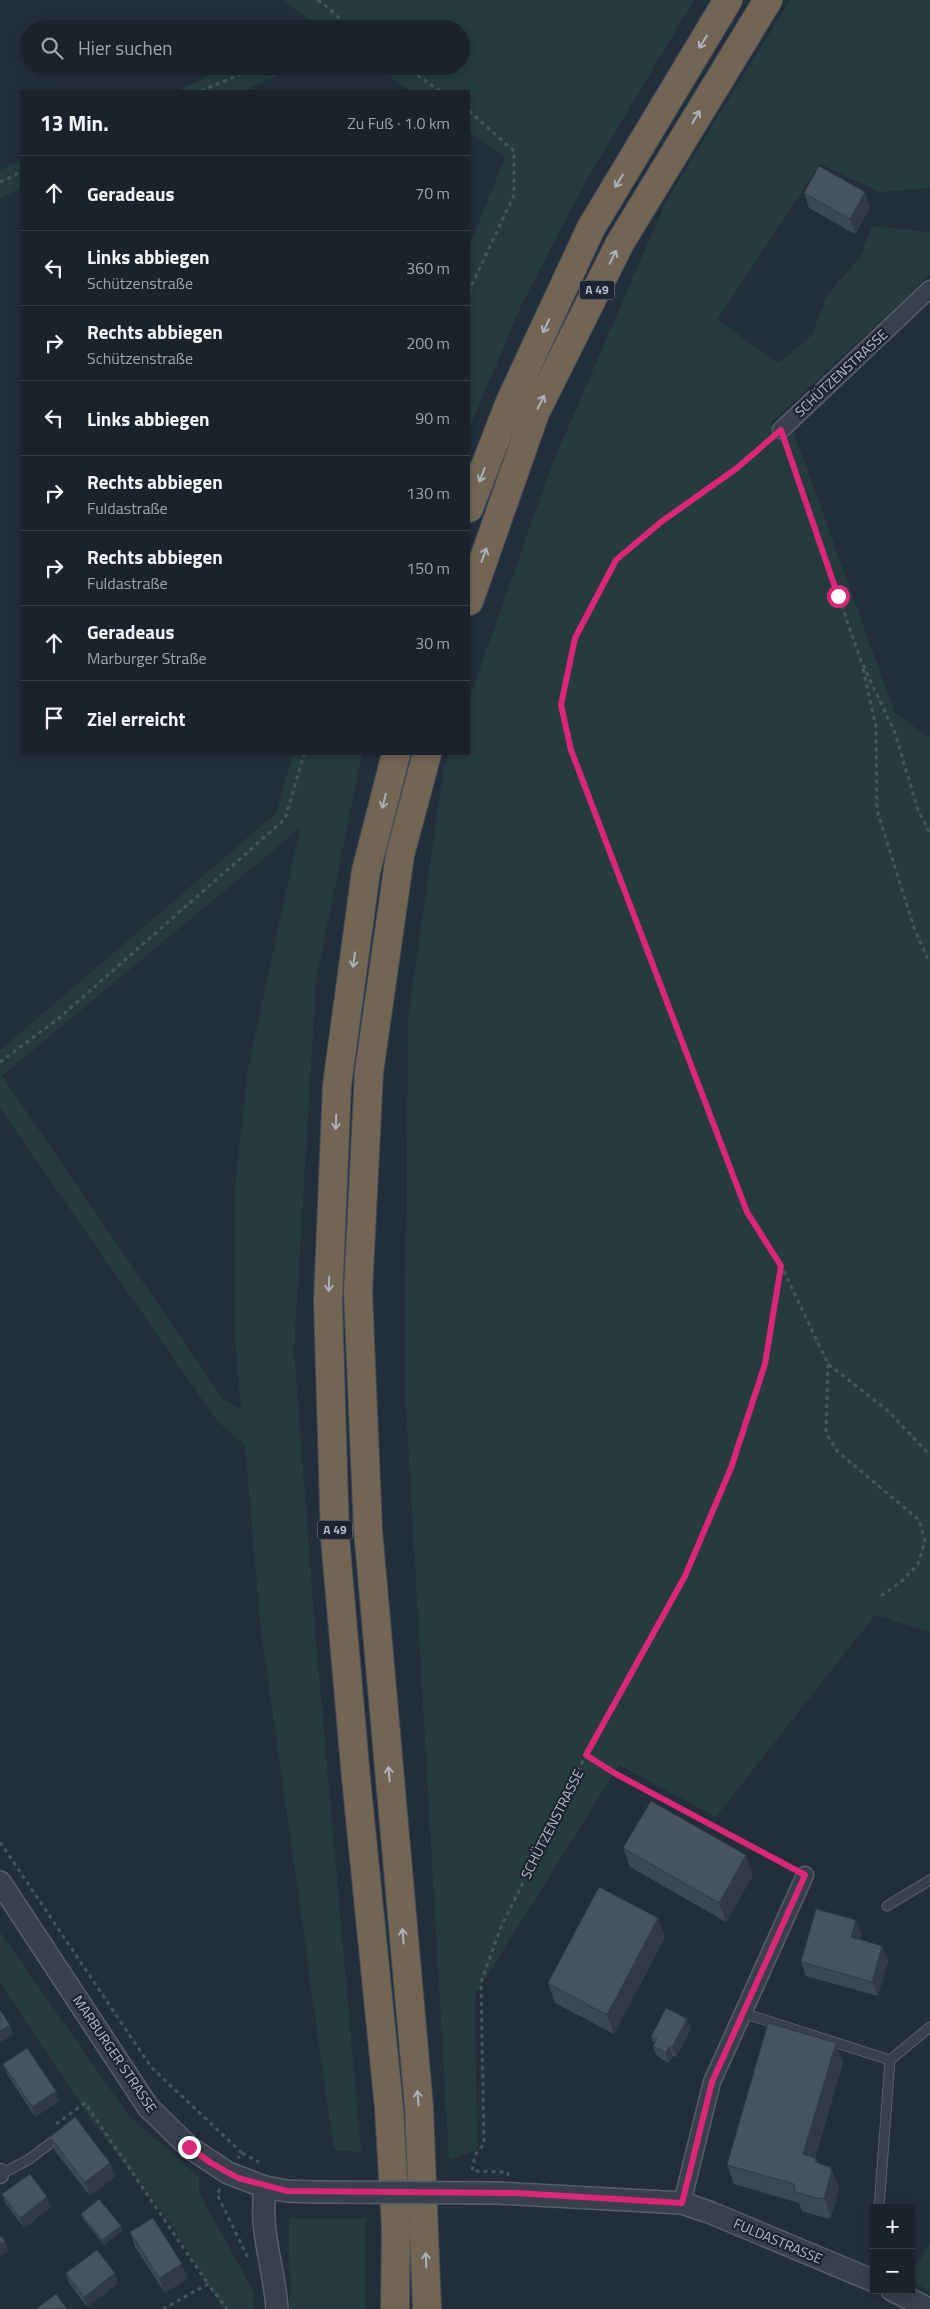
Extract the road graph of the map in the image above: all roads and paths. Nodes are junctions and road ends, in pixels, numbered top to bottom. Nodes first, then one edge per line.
1 (318, 0) edge
2 (728, 0) edge
3 (768, 0) edge
4 (340, 20) edge
5 (239, 75) edge
6 (417, 75) edge
7 (203, 90) edge
8 (439, 90) edge
9 (470, 112) edge
10 (20, 172) edge
11 (0, 182) edge
12 (470, 289) edge
13 (930, 289) edge
14 (781, 430) junction
15 (470, 505) edge
16 (470, 598) edge
17 (861, 661) junction
18 (304, 755) edge
19 (396, 755) edge
20 (427, 755) edge
21 (930, 834) edge
22 (930, 964) edge
23 (0, 1062) edge
24 (781, 1266) junction
25 (828, 1364) junction
26 (930, 1455) edge
27 (878, 1598) dead end
28 (586, 1755) junction
29 (0, 1842) edge
30 (805, 1875) joint
31 (930, 1880) edge
32 (0, 1882) edge
33 (887, 1906) dead end
34 (743, 2012) junction
35 (930, 2027) edge
36 (890, 2060) junction
37 (53, 2126) dead end
38 (65, 2132) edge
39 (472, 2171) dead end
40 (228, 2173) junction
41 (0, 2174) edge
42 (265, 2187) junction
43 (682, 2203) junction
44 (879, 2204) edge
45 (275, 2279) junction
46 (870, 2279) edge
47 (208, 2284) junction
48 (900, 2294) edge
49 (163, 2309) edge
50 (227, 2309) edge
51 (277, 2309) edge
52 (396, 2309) edge
53 (427, 2309) edge
54 (929, 2309) edge

1 - 4 path
2 -> 15 highway, A 49
16 -> 3 highway, A 49
5 - 7 path
6 - 8 path
9 - 12 path
10 - 11 path
13 - 14 street, SCHÜTZENSTRASSE
14 - 17 path
14 - 24 path
17 - 21 path
17 - 22 path
18 - 23 path
19 -> 52 highway, A 49
53 -> 20 highway, A 49
24 - 25 path
24 - 28 path, SCHÜTZENSTRASSE
25 - 26 path
25 - 27 path
28 - 30 path
28 - 39 path, SCHÜTZENSTRASSE
29 - 40 path
30 - 34 street
31 - 33 lane
32 - 40 street, MARBURGER STRASSE
34 - 36 lane
34 - 43 street
35 - 36 lane
36 - 44 lane
37 - 47 path
38 - 41 lane
40 - 42 street, MARBURGER STRASSE
40 - 45 path
42 - 43 street, FULDASTRASSE, bridge
42 - 45 street
43 - 46 street, FULDASTRASSE
45 - 51 street
47 - 49 path
47 - 50 path
48 - 54 street

